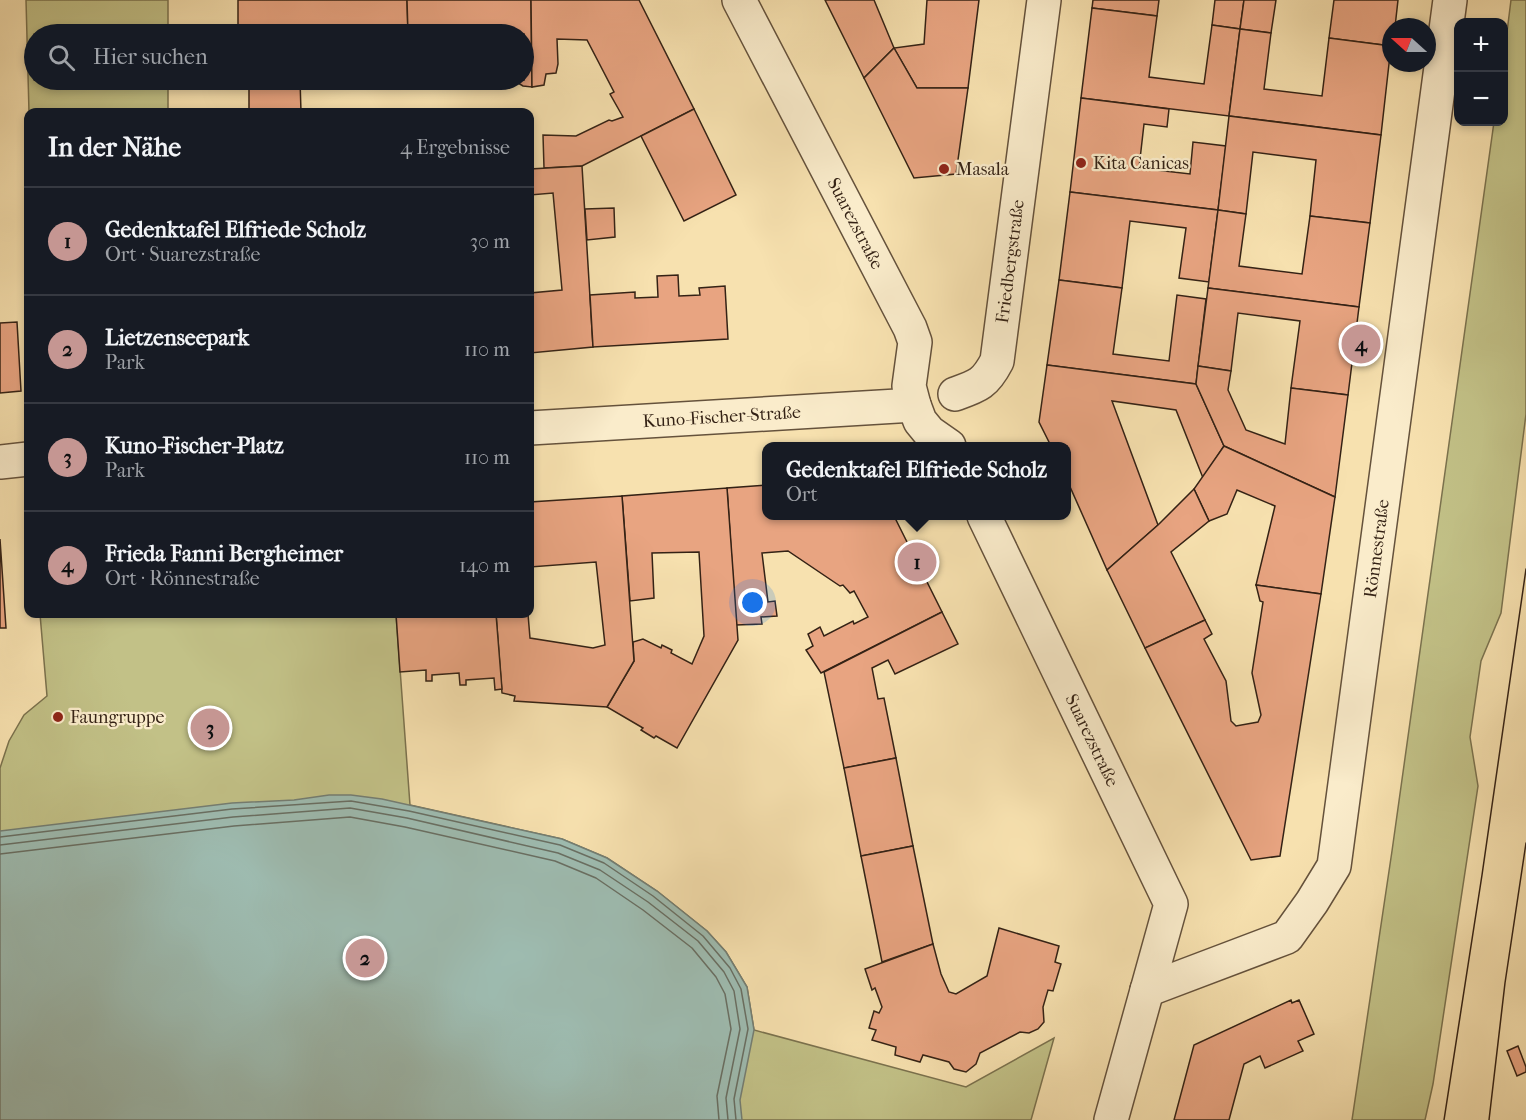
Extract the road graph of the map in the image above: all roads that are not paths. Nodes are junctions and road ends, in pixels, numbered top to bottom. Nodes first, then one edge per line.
1 (738, 0) edge
2 (1044, 0) edge
3 (1450, 0) edge
4 (955, 394) dead end
5 (914, 405) junction
6 (534, 428) edge
7 (942, 442) edge
8 (24, 459) edge
9 (0, 462) edge
10 (986, 520) edge
11 (1150, 979) junction
12 (1111, 1120) edge

1 - 5 street, Suarezstraße
2 - 4 street, Friedbergstraße
3 - 11 street, Rönnestraße
5 - 6 street, Kuno-Fischer-Straße
5 - 7 street, Suarezstraße
8 - 9 street
10 - 11 street, Suarezstraße
11 - 12 street, Suarezstraße

